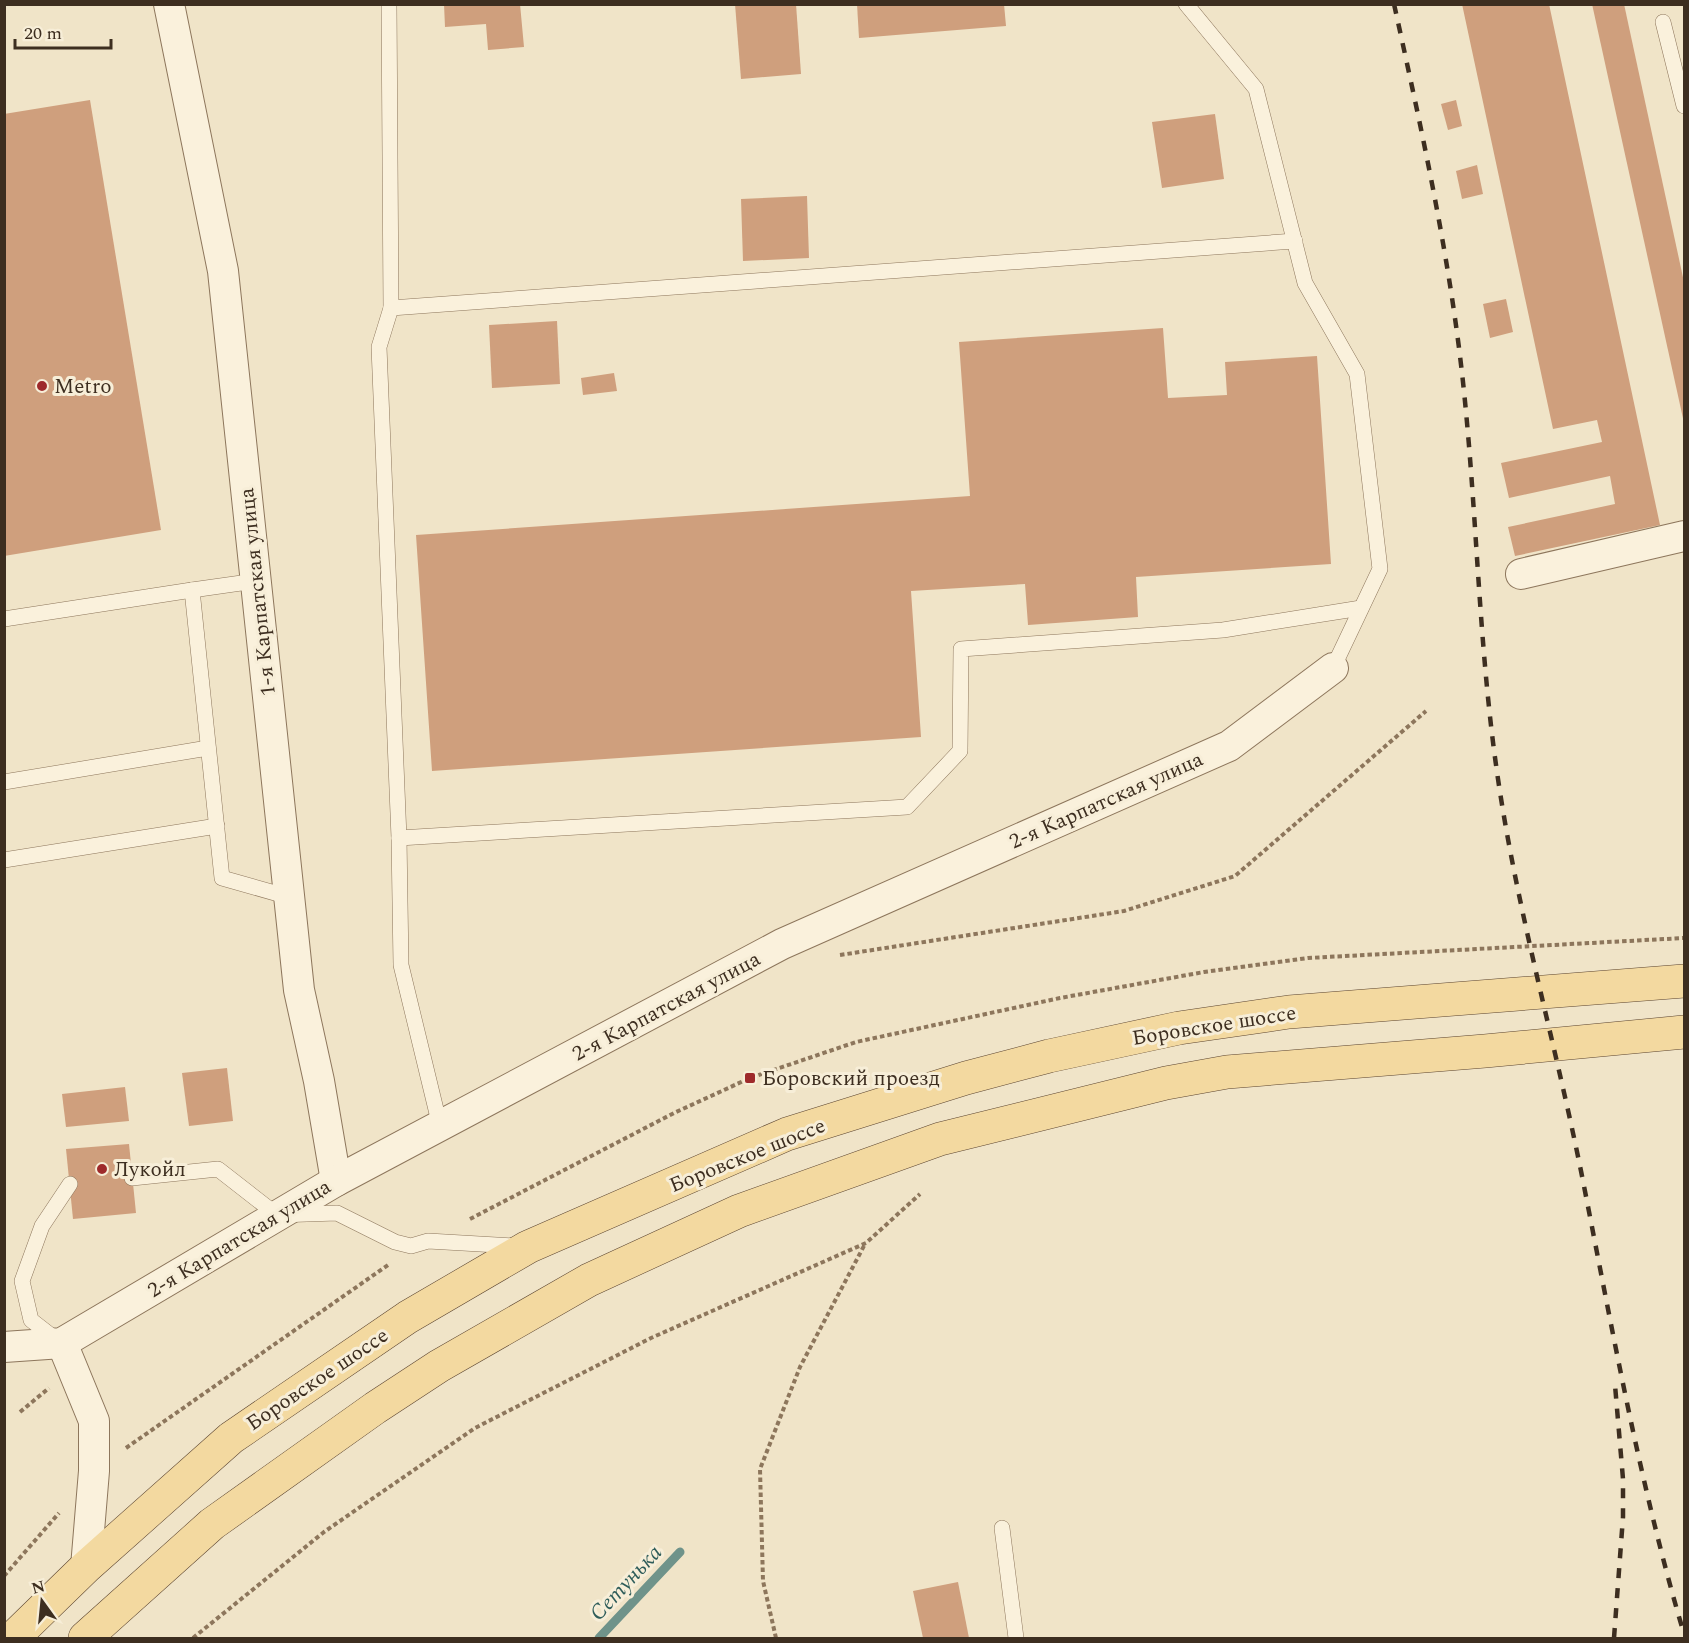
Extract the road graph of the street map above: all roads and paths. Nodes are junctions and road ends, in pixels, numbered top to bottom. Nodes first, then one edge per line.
1 (169, 4) edge
2 (389, 4) edge
3 (1186, 4) edge
4 (1663, 22) dead end
5 (1684, 106) edge
6 (1294, 241) junction
7 (391, 308) junction
8 (1684, 536) edge
9 (1521, 574) dead end
10 (256, 581) junction
11 (192, 590) junction
12 (1361, 608) junction
13 (4, 619) edge
14 (1332, 668) joint
15 (1426, 711) dead end
16 (208, 748) junction
17 (4, 782) edge
18 (217, 826) junction
19 (399, 838) junction
20 (4, 860) edge
21 (289, 897) junction
22 (832, 956) dead end
23 (1684, 981) edge
24 (1684, 1032) edge
25 (440, 1125) junction
26 (132, 1178) dead end
27 (336, 1180) junction
28 (70, 1184) dead end
29 (921, 1194) dead end
30 (277, 1215) junction
31 (866, 1243) junction
32 (528, 1247) junction
33 (62, 1343) junction
34 (4, 1347) edge
35 (1002, 1528) dead end
36 (86, 1567) junction
37 (13, 1638) edge
38 (85, 1638) edge
39 (193, 1638) edge
40 (776, 1638) edge
41 (1016, 1638) edge

1 - 10 street, 1-я Карпатская улица
2 - 7 lane
3 - 6 lane
4 - 5 lane
6 - 7 lane
6 - 12 lane
7 - 19 lane
8 - 9 street
10 - 11 lane
10 - 21 street, 1-я Карпатская улица
11 - 13 lane
11 - 16 lane
12 - 14 lane
12 - 19 lane
14 - 25 street, 2-я Карпатская улица
15 - 22 path
16 - 17 lane
16 - 18 lane
18 - 20 lane
18 - 21 lane
19 - 25 lane
21 - 27 street, 1-я Карпатская улица
23 - 32 main road, Боровское шоссе
24 - 38 main road
25 - 27 street, 2-я Карпатская улица
26 - 30 lane
27 - 30 street, 2-я Карпатская улица
28 - 33 lane
29 - 31 path
30 - 32 lane
30 - 33 street, 2-я Карпатская улица
31 - 39 path
31 - 40 path
32 - 36 main road, Боровское шоссе
33 - 34 street, 2-я Карпатская улица
33 - 36 street
35 - 41 lane
36 - 37 main road, Боровское шоссе

